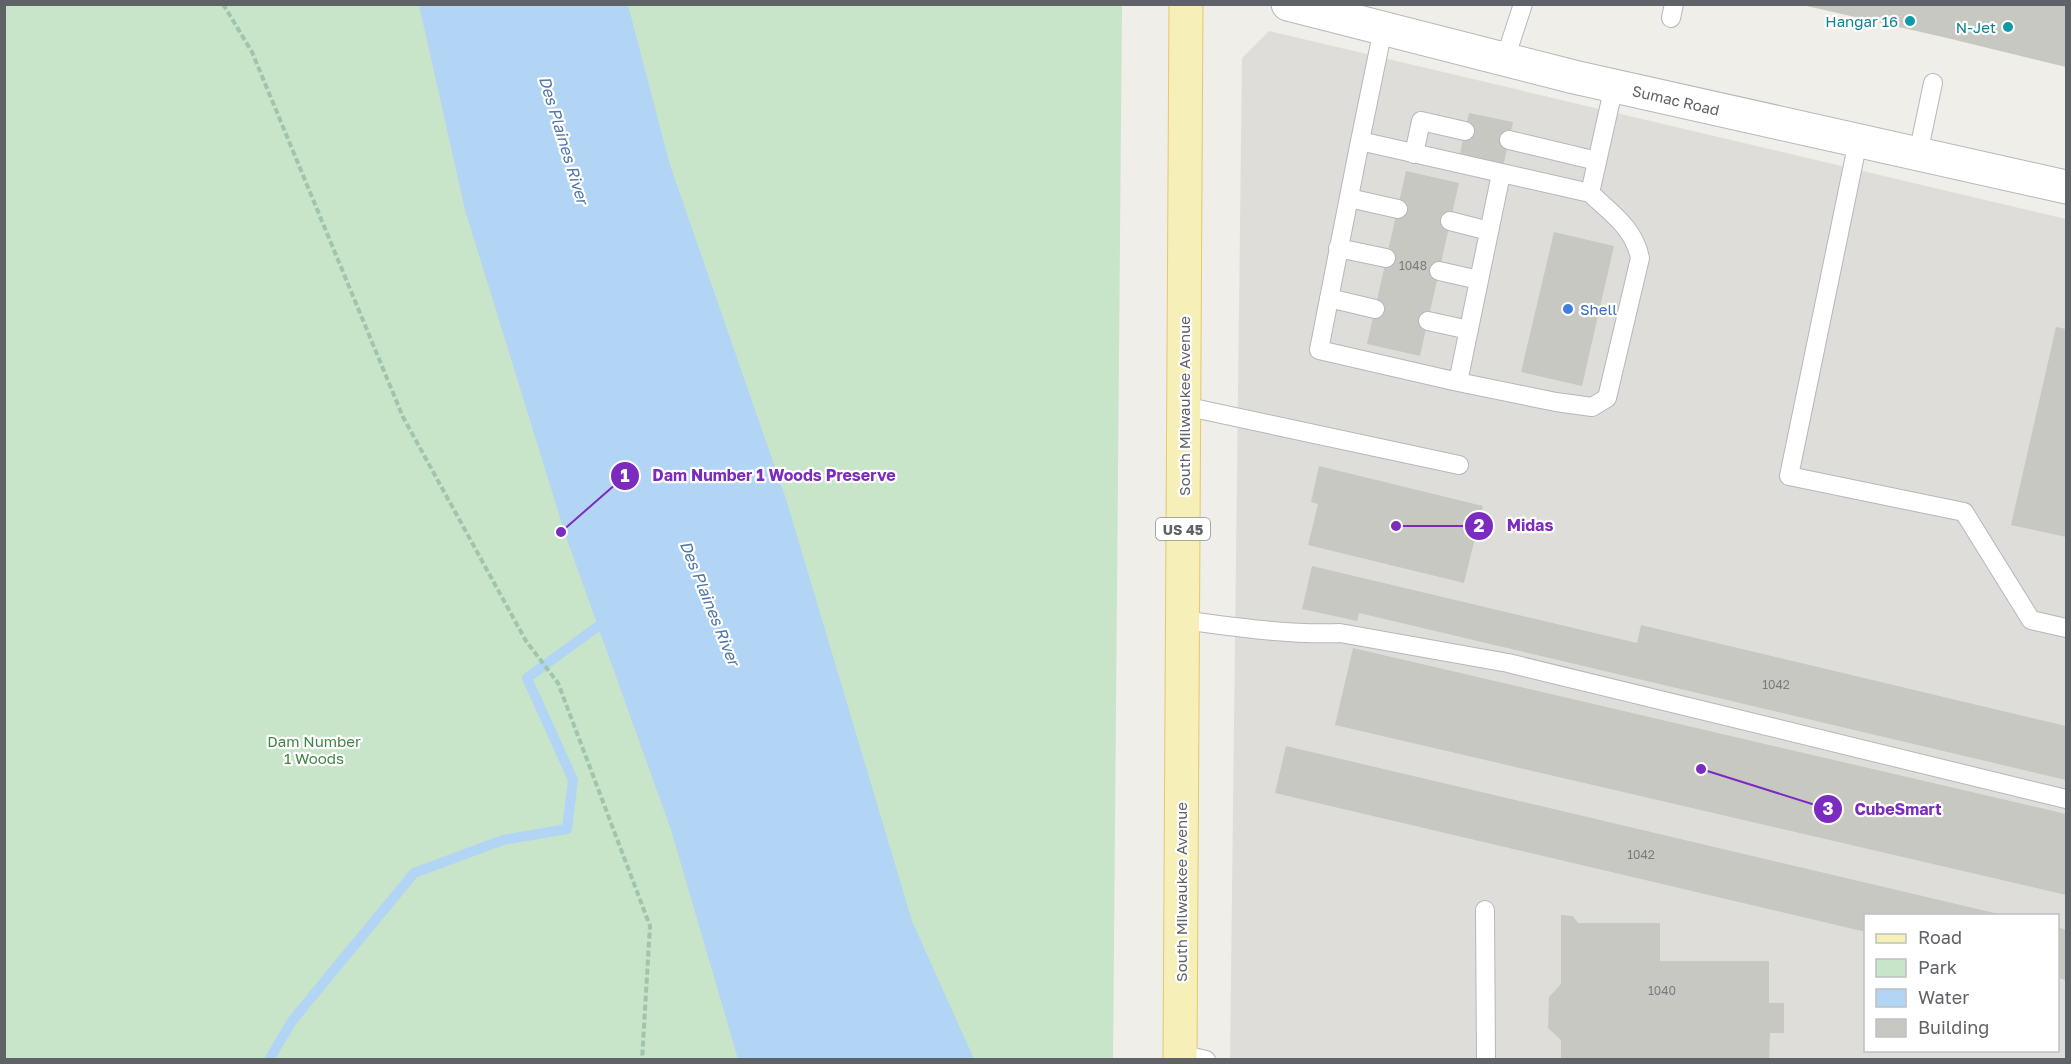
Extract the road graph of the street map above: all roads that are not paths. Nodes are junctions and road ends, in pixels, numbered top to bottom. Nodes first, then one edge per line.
1 (1186, 4) edge
2 (1288, 4) edge
3 (1523, 4) edge
4 (1383, 29) junction
5 (1504, 59) junction
6 (1933, 83) dead end
7 (1614, 86) junction
8 (1465, 131) dead end
9 (1509, 140) dead end
10 (1360, 141) junction
11 (1858, 141) junction
12 (1414, 154) junction
13 (1918, 154) junction
14 (1598, 161) junction
15 (1501, 174) junction
16 (2067, 187) edge
17 (1590, 193) junction
18 (1349, 198) junction
19 (1398, 209) dead end
20 (1450, 221) dead end
21 (1489, 231) junction
22 (1338, 248) junction
23 (1386, 258) dead end
24 (1439, 271) dead end
25 (1479, 280) junction
26 (1329, 298) junction
27 (1375, 309) dead end
28 (1428, 321) dead end
29 (1469, 330) junction
30 (1458, 382) junction
31 (1184, 406) junction
32 (1459, 465) dead end
33 (1182, 620) junction
34 (2067, 628) edge
35 (2067, 799) edge
36 (1485, 910) dead end
37 (1189, 1058) edge
38 (1486, 1059) edge

1 - 31 main road, South Milwaukee Avenue / US 45
2 - 4 street, Sumac Road
3 - 5 lane
4 - 5 street, Sumac Road
4 - 10 lane
5 - 7 street, Sumac Road
6 - 13 lane
7 - 11 street, Sumac Road
7 - 14 lane
8 - 12 lane
9 - 14 lane
10 - 12 lane
10 - 18 lane
11 - 13 street, Sumac Road
11 - 34 lane
12 - 15 lane
13 - 16 street, Sumac Road
14 - 17 lane
15 - 17 lane
15 - 21 lane
17 - 30 lane
18 - 19 lane
18 - 22 lane
20 - 21 lane
21 - 25 lane
22 - 23 lane
22 - 26 lane
24 - 25 lane
25 - 29 lane
26 - 27 lane
26 - 30 lane
28 - 29 lane
29 - 30 lane
31 - 32 lane
31 - 33 main road, South Milwaukee Avenue / US 45
33 - 35 lane
33 - 37 main road, South Milwaukee Avenue / US 45
36 - 38 lane

